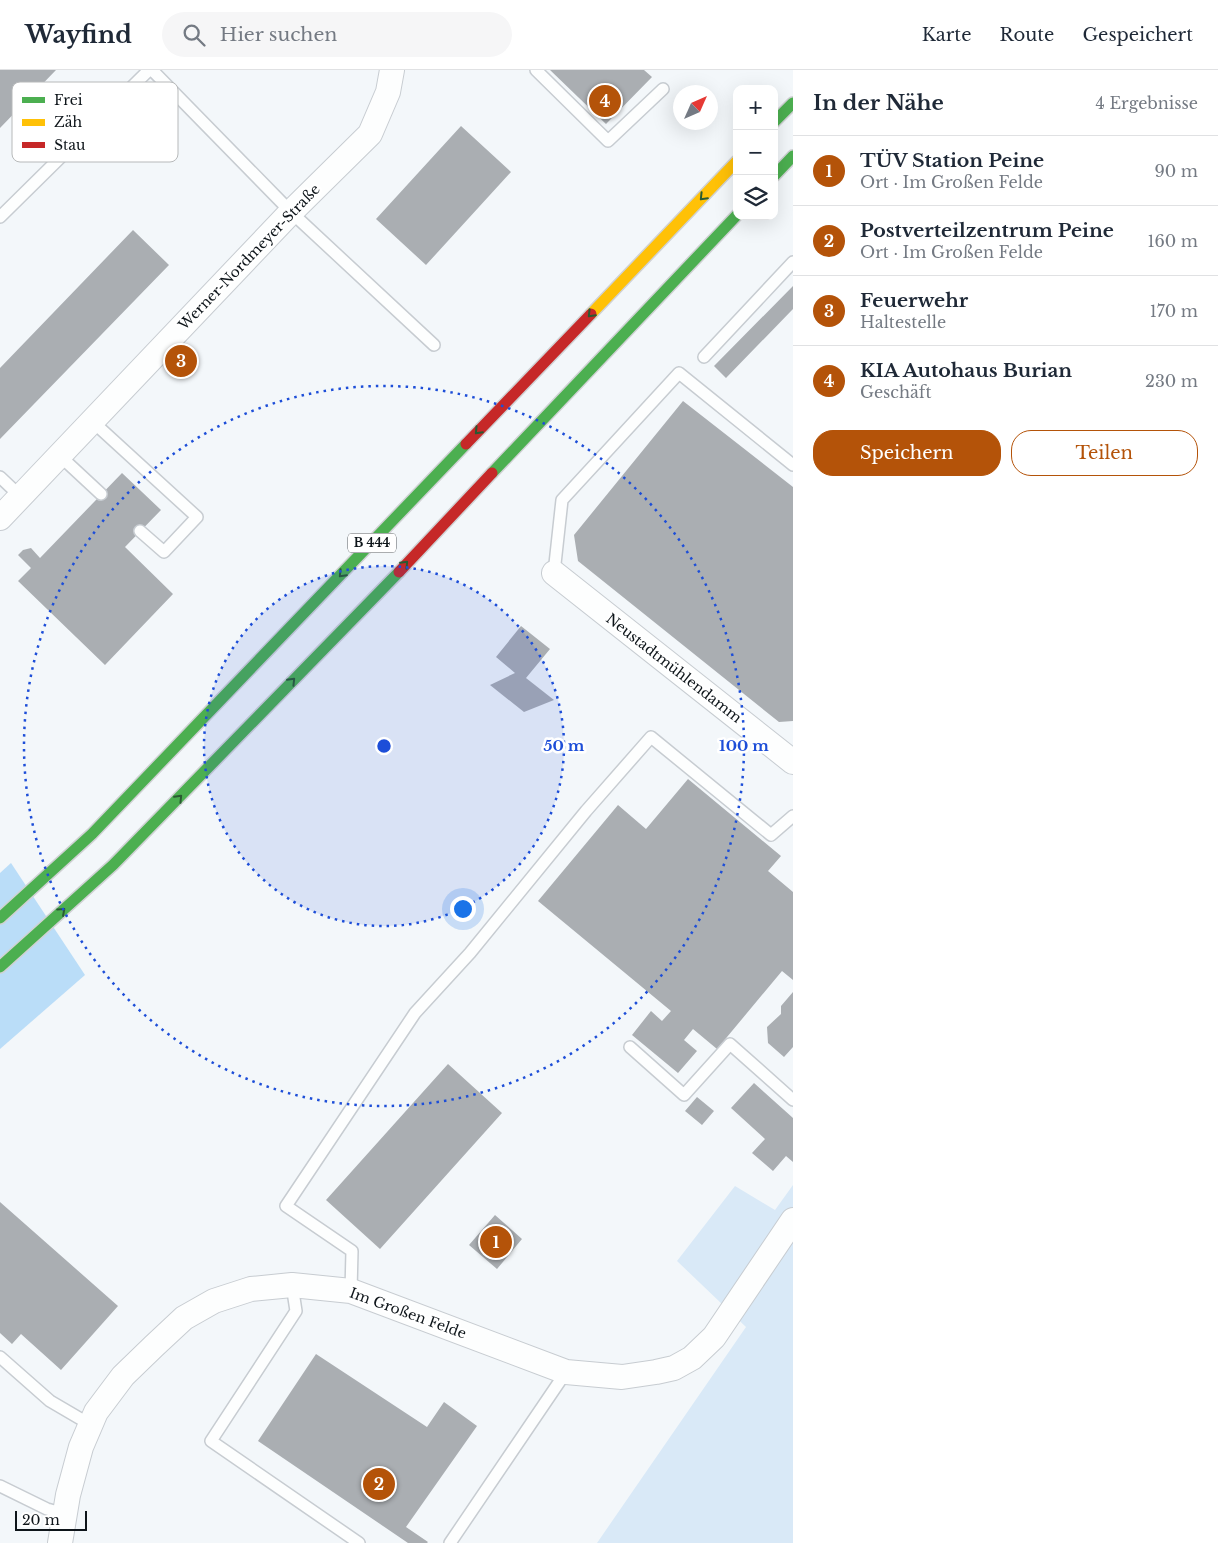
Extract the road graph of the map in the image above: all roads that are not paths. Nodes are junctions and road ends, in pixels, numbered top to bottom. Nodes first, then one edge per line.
1 (151, 70) edge
2 (392, 70) edge
3 (536, 70) edge
4 (139, 82) edge
5 (163, 82) edge
6 (662, 89) dead end
7 (178, 97) edge
8 (793, 103) edge
9 (778, 118) edge
10 (793, 156) edge
11 (56, 162) edge
12 (733, 166) edge
13 (775, 175) edge
14 (291, 212) junction
15 (0, 217) edge
16 (733, 219) edge
17 (793, 262) edge
18 (434, 345) dead end
19 (704, 357) dead end
20 (92, 421) junction
21 (59, 456) junction
22 (793, 465) edge
23 (0, 477) edge
24 (101, 494) dead end
25 (20, 496) junction
26 (0, 518) edge
27 (140, 531) dead end
28 (554, 573) joint
29 (793, 762) edge
30 (793, 816) edge
31 (0, 918) edge
32 (0, 967) edge
33 (630, 1047) dead end
34 (793, 1100) edge
35 (793, 1220) edge
36 (292, 1285) junction
37 (352, 1290) junction
38 (0, 1357) edge
39 (566, 1372) junction
40 (91, 1425) junction
41 (0, 1486) edge
42 (65, 1514) junction
43 (60, 1543) edge
44 (359, 1543) edge
45 (450, 1543) edge

1 - 4 lane
1 - 5 lane
2 - 14 street, Werner-Nordmeyer-Straße
3 - 6 lane
7 - 14 lane
8 - 9 highway
10 - 13 highway
11 - 15 lane
12 -> 31 highway, B 444
14 - 18 lane
14 - 20 street, Werner-Nordmeyer-Straße
32 -> 16 highway, B 444
17 - 19 lane
20 - 21 street, Werner-Nordmeyer-Straße
20 - 27 lane
21 - 24 lane
21 - 25 street, Werner-Nordmeyer-Straße
22 - 28 lane
23 - 25 lane
25 - 26 street, Werner-Nordmeyer-Straße
28 - 29 street, Neustadtmühlendamm
30 - 37 lane
33 - 34 lane
35 - 39 street, Im Großen Felde
36 - 37 street, Im Großen Felde
36 - 40 street, Im Großen Felde
36 - 44 lane
37 - 39 street, Im Großen Felde
38 - 40 lane
39 - 45 lane
40 - 42 street, Im Großen Felde
41 - 42 lane
42 - 43 street, Im Großen Felde

